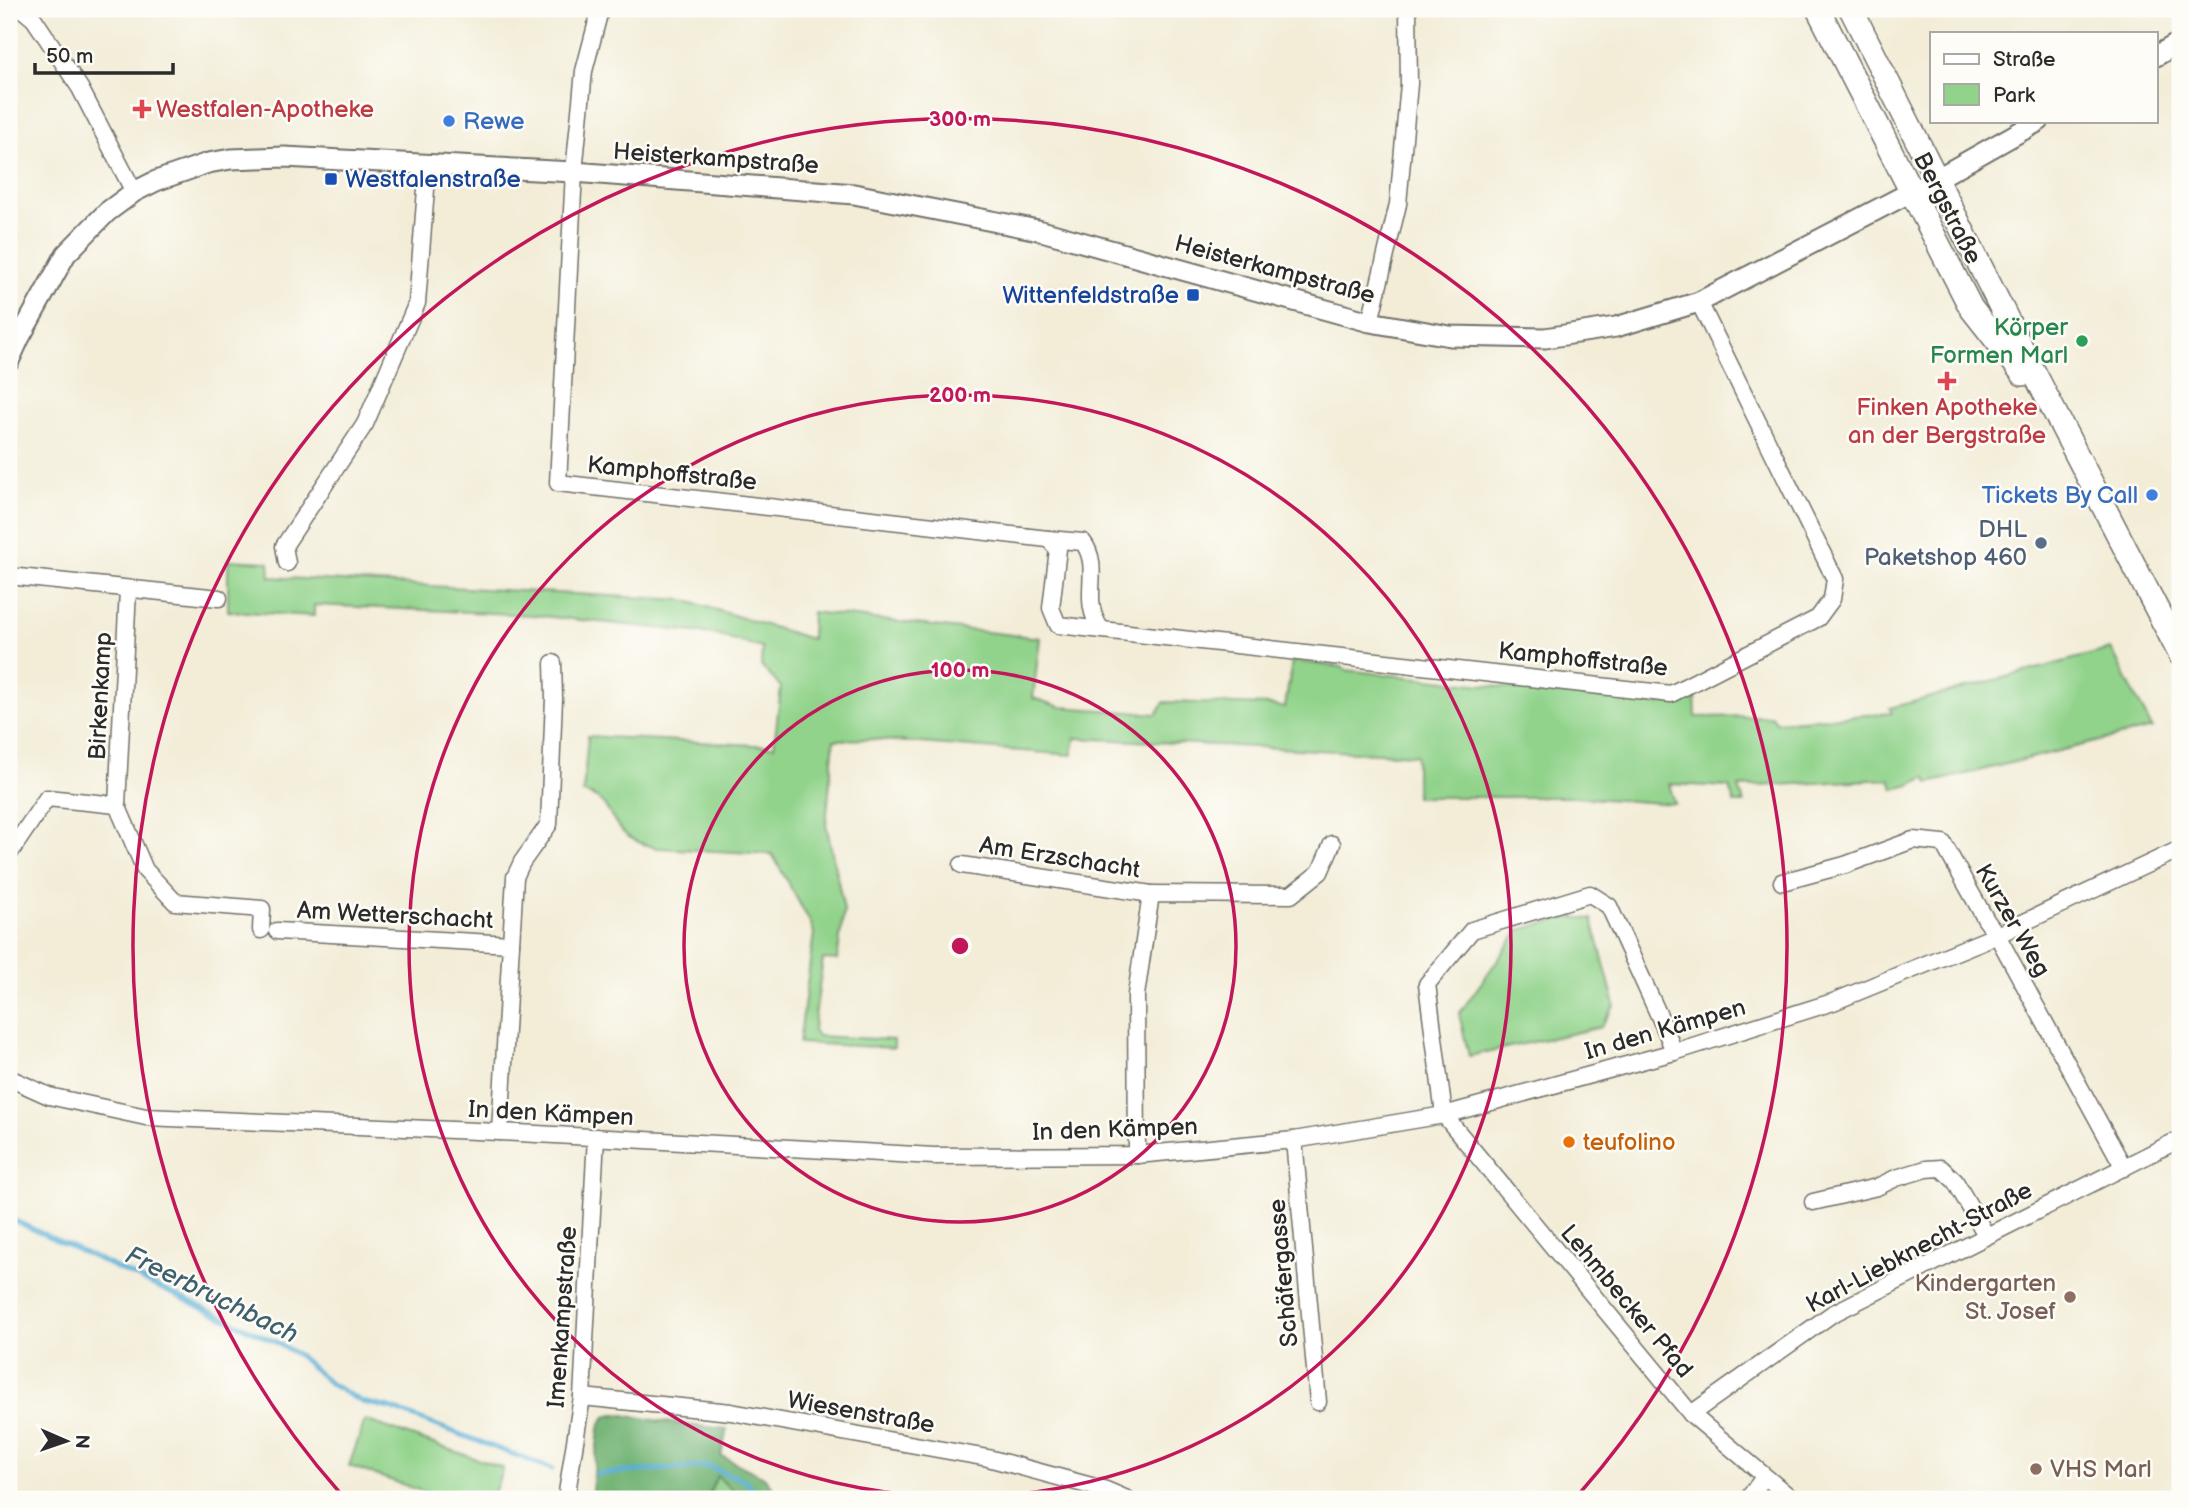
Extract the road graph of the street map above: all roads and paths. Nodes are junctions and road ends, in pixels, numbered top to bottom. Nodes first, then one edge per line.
1 (603, 9) edge
2 (1408, 9) edge
3 (1818, 9) edge
4 (1852, 9) edge
5 (32, 12) edge
6 (2180, 42) edge
7 (2158, 55) edge
8 (2037, 122) edge
9 (428, 164) junction
10 (575, 172) junction
11 (1936, 178) junction
12 (134, 192) junction
13 (1909, 192) junction
14 (1699, 302) junction
15 (1370, 322) junction
16 (9, 361) edge
17 (2056, 415) junction
18 (1048, 539) junction
19 (288, 563) dead end
20 (9, 576) edge
21 (128, 590) junction
22 (219, 598) dead end
23 (1101, 629) junction
24 (2180, 654) edge
25 (553, 663) dead end
26 (117, 805) junction
27 (1332, 844) dead end
28 (2180, 849) edge
29 (9, 854) edge
30 (962, 865) dead end
31 (1782, 882) dead end
32 (1151, 894) junction
33 (269, 930) joint
34 (1997, 935) junction
35 (511, 944) junction
36 (1674, 1052) junction
37 (9, 1078) edge
38 (1444, 1115) junction
39 (500, 1132) junction
40 (596, 1138) junction
41 (2180, 1139) edge
42 (1294, 1140) junction
43 (1137, 1155) junction
44 (2124, 1168) junction
45 (1813, 1202) dead end
46 (1986, 1235) junction
47 (582, 1397) junction
48 (1318, 1402) dead end
49 (1691, 1414) junction
50 (1764, 1477) junction
51 (566, 1499) edge
52 (1128, 1499) edge
53 (1748, 1499) edge
54 (1792, 1499) edge

1 - 10 street
2 - 15 street
3 - 13 main road, Bergstraße
4 - 11 main road, Bergstraße
5 - 12 street
6 - 7 street
8 - 11 street, Heisterkampstraße
9 - 10 street, Heisterkampstraße
9 - 12 street, Heisterkampstraße
9 - 19 street
10 - 15 street, Heisterkampstraße
10 - 18 street, Kamphoffstraße
11 - 13 street, Heisterkampstraße
11 - 17 main road, Bergstraße
12 - 16 street, Heisterkampstraße
13 - 14 street, Heisterkampstraße
13 - 17 main road, Bergstraße
14 - 15 street, Heisterkampstraße
14 - 23 street, Kamphoffstraße
17 - 24 main road, Bergstraße
18 - 23 street, Kamphoffstraße
18 - 23 street, Kamphoffstraße
20 - 21 street
21 - 22 street
21 - 26 street, Birkenkamp
25 - 35 street, Am Wetterschacht
26 - 29 street
26 - 33 street, Birkenkamp
27 - 32 street, Am Erzschacht
28 - 34 street, In den Kämpen
30 - 32 street, Am Erzschacht
31 - 34 street, Kurzer Weg
32 - 43 street, Am Erzschacht
33 - 35 street, Am Wetterschacht
34 - 36 street, In den Kämpen
34 - 44 street, Kurzer Weg
35 - 39 street, Am Wetterschacht
36 - 38 street, In den Kämpen
36 - 38 street
37 - 39 street, In den Kämpen
38 - 42 street, In den Kämpen
38 - 49 street, Lehmbecker Pfad
39 - 40 street, In den Kämpen
40 - 43 street, In den Kämpen
40 - 47 street, Imenkampstraße
41 - 44 street, Karl-Liebknecht-Straße
42 - 43 street, In den Kämpen
42 - 48 street, Schäfergasse
44 - 46 street, Karl-Liebknecht-Straße
45 - 46 street
46 - 49 street, Karl-Liebknecht-Straße
47 - 51 street, Imenkampstraße
47 - 52 street, Wiesenstraße
49 - 50 street, Lehmbecker Pfad
50 - 53 street
50 - 54 street, Lehmbecker Pfad

